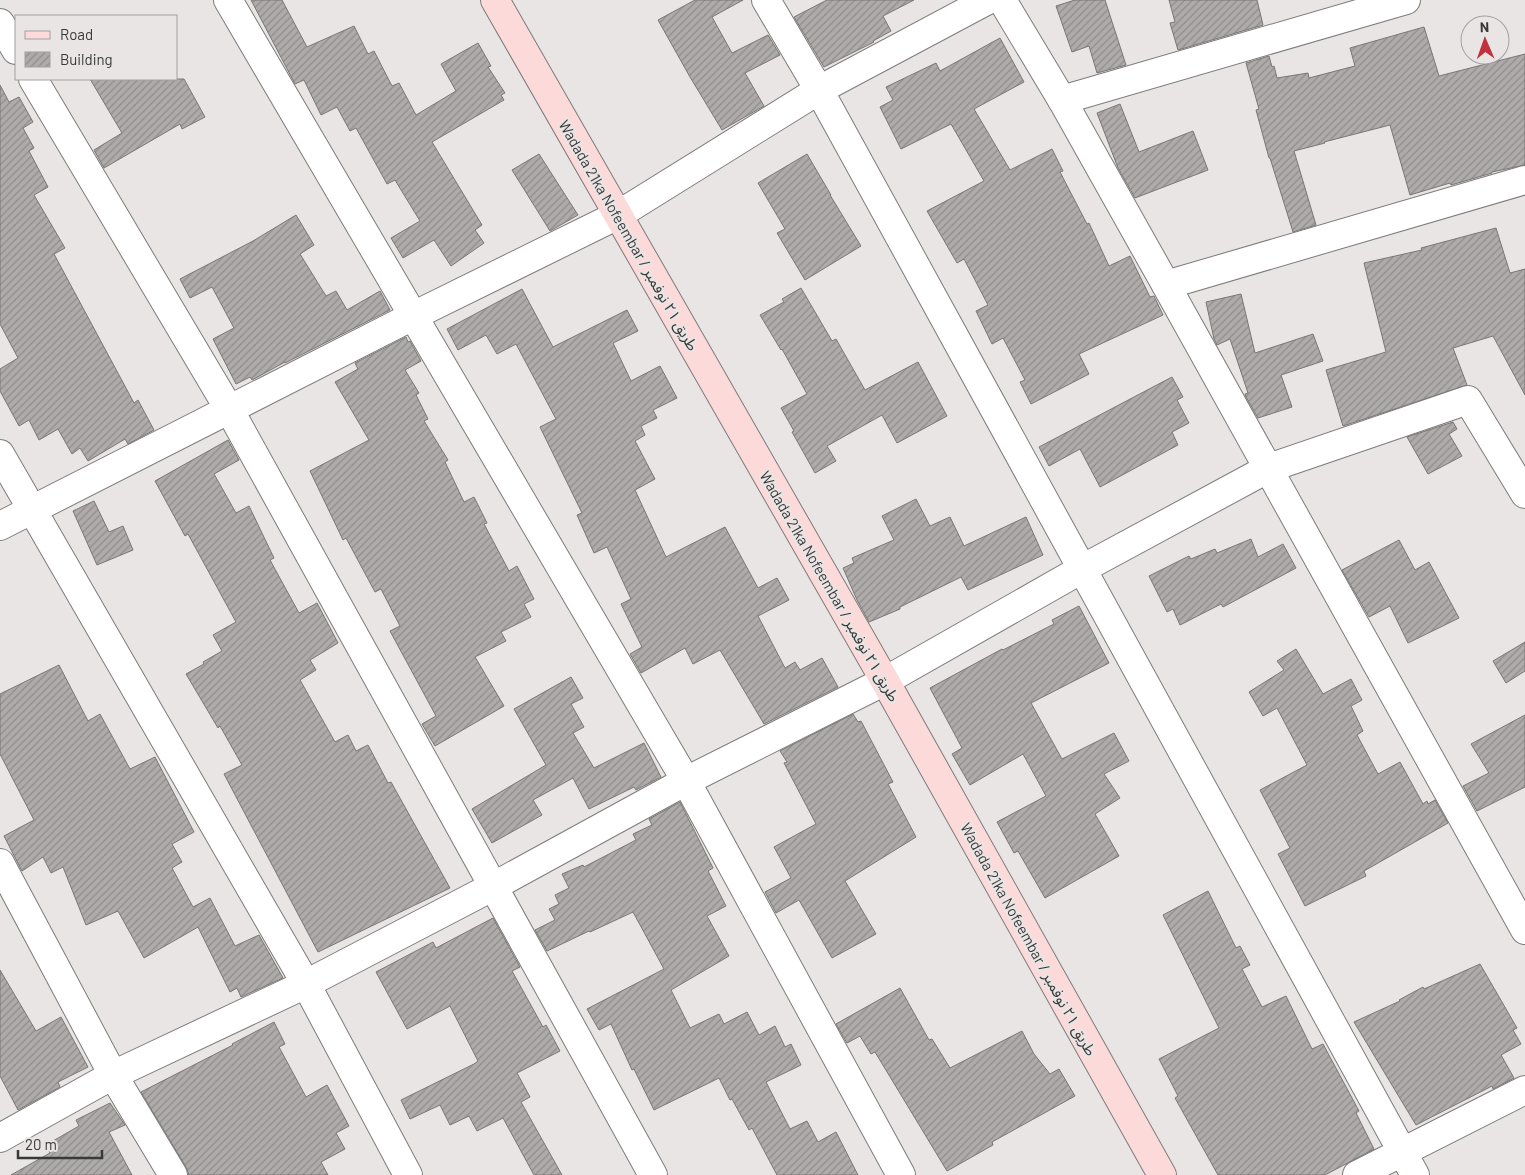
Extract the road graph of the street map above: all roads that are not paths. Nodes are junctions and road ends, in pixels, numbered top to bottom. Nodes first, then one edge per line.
1 (228, 0) edge
2 (495, 0) edge
3 (766, 0) edge
4 (988, 0) edge
5 (1002, 0) edge
6 (1406, 0) edge
7 (0, 23) edge
8 (15, 48) edge
9 (34, 80) edge
10 (819, 90) junction
11 (1062, 100) junction
12 (1525, 180) edge
13 (618, 216) junction
14 (1166, 285) junction
15 (413, 316) junction
16 (229, 409) junction
17 (0, 454) edge
18 (1269, 468) junction
19 (1525, 494) edge
20 (32, 508) junction
21 (0, 526) edge
22 (1082, 569) junction
23 (885, 681) junction
24 (686, 782) junction
25 (0, 863) edge
26 (494, 886) junction
27 (1525, 930) edge
28 (306, 984) junction
29 (113, 1074) junction
30 (1525, 1090) edge
31 (0, 1138) edge
32 (1401, 1152) junction
33 (173, 1175) edge
34 (408, 1175) edge
35 (653, 1175) edge
36 (901, 1175) edge
37 (1162, 1175) edge
38 (1357, 1175) edge
39 (1415, 1175) edge

1 - 15 street
2 - 13 street, Wadada 21ka Nofeembar / طريق ٢١ نوفمبر
3 - 10 street
4 - 10 street
5 - 11 street
6 - 11 street
7 - 8 street
9 - 16 street
10 - 13 street
10 - 22 street
11 - 14 street
12 - 14 street
13 - 15 street
13 - 23 street, Wadada 21ka Nofeembar / طريق ٢١ نوفمبر
14 - 18 street
15 - 16 street
15 - 24 street
16 - 20 street
16 - 26 street
17 - 20 street
18 - 19 street
18 - 22 street
18 - 27 street
20 - 21 street
20 - 28 street
22 - 23 street
22 - 32 street
23 - 24 street
23 - 37 street, Wadada 21ka Nofeembar / طريق ٢١ نوفمبر
24 - 26 street
24 - 36 street
25 - 29 street
26 - 28 street
26 - 35 street
28 - 29 street
28 - 34 street
29 - 31 street
29 - 33 street
30 - 32 street
32 - 38 street
32 - 39 street

